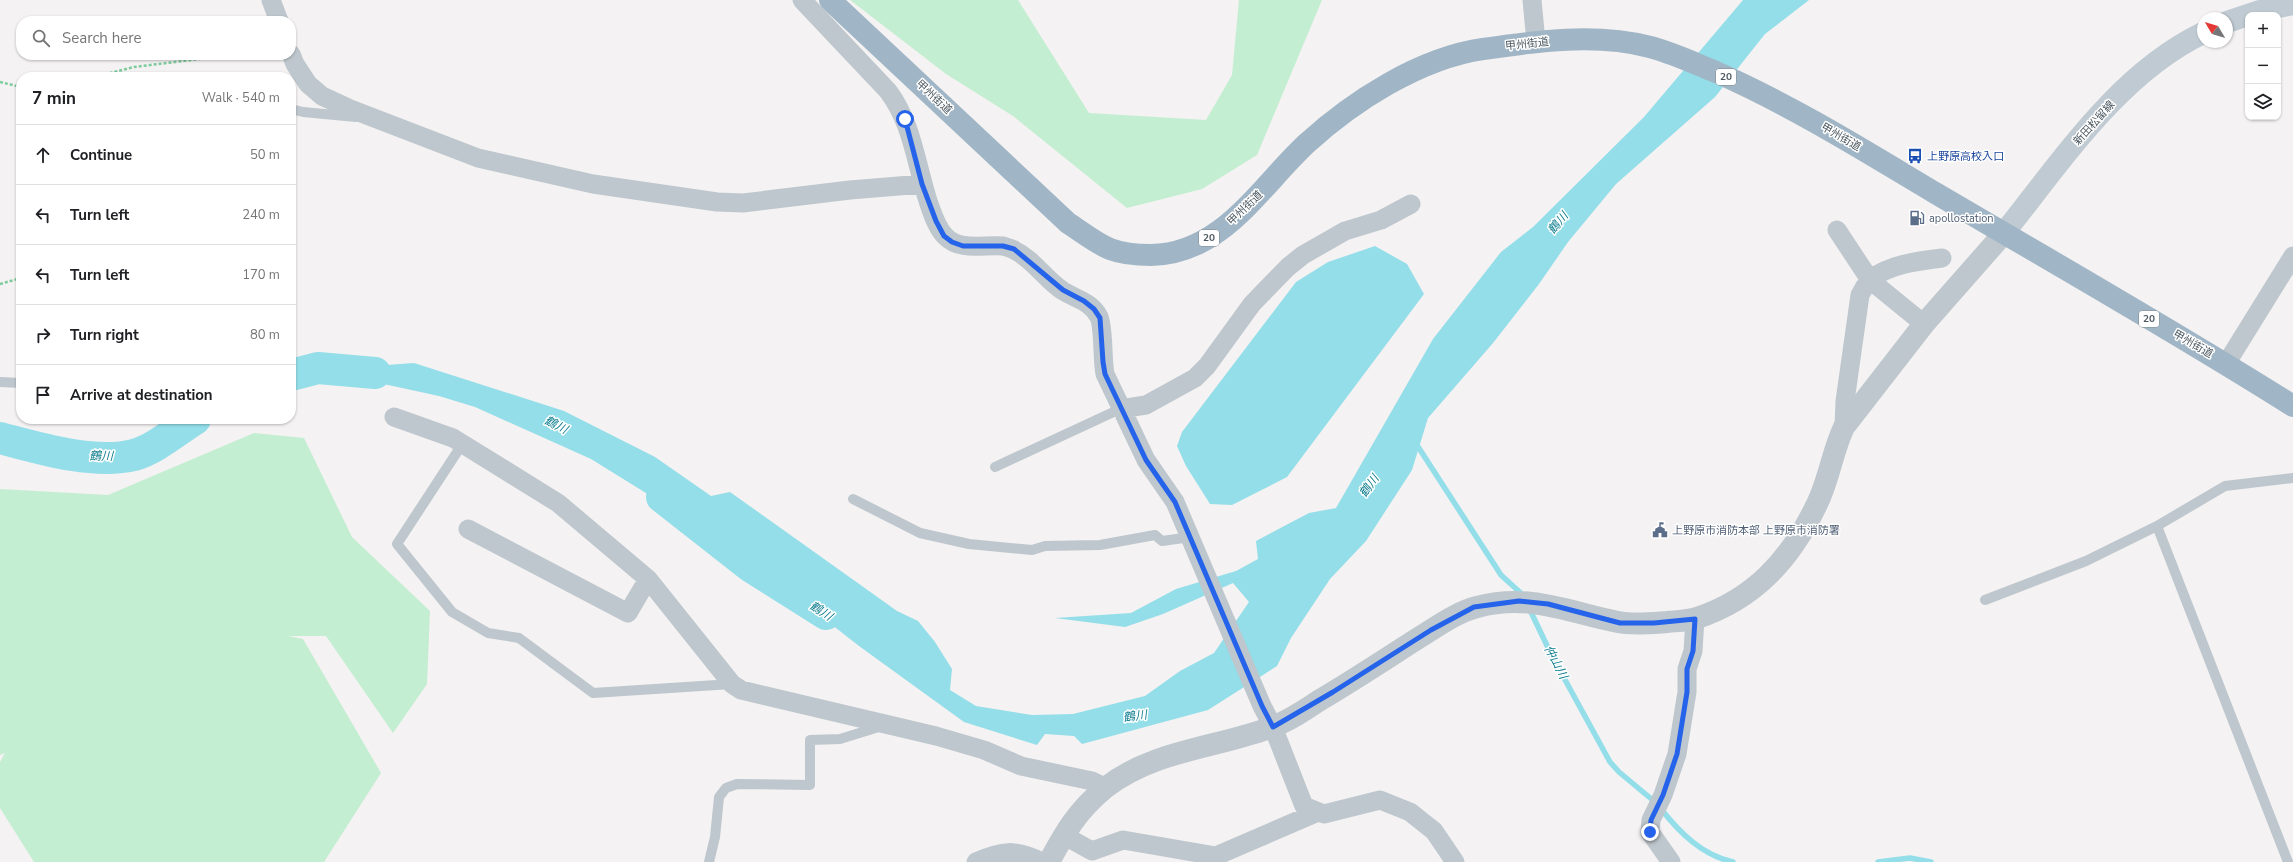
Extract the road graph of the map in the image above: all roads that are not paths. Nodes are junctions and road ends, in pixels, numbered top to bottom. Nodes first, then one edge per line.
1 (272, 0) edge
2 (802, 0) edge
3 (830, 0) edge
4 (1532, 0) edge
5 (2293, 4) edge
6 (277, 16) edge
7 (2233, 20) edge
8 (2197, 36) edge
9 (1536, 42) junction
10 (293, 60) edge
11 (296, 110) edge
12 (380, 119) junction
13 (922, 184) junction
14 (1411, 204) dead end
15 (1837, 230) dead end
16 (2004, 233) junction
17 (2293, 256) edge
18 (1942, 258) dead end
19 (1870, 280) junction
20 (1924, 324) junction
21 (2226, 364) junction
22 (0, 382) edge
23 (16, 383) edge
24 (2293, 406) edge
25 (1120, 409) junction
26 (394, 417) dead end
27 (1844, 427) junction
28 (463, 444) junction
29 (994, 467) dead end
30 (2293, 478) edge
31 (853, 499) dead end
32 (2157, 526) junction
33 (468, 529) dead end
34 (1191, 537) junction
35 (648, 578) junction
36 (1985, 600) dead end
37 (1695, 619) junction
38 (732, 684) junction
39 (884, 725) junction
40 (1273, 727) junction
41 (1106, 788) junction
42 (1318, 812) junction
43 (1063, 835) junction
44 (709, 862) edge
45 (976, 862) edge
46 (1042, 862) edge
47 (1049, 862) edge
48 (1455, 862) edge
49 (1671, 862) edge
50 (2288, 862) edge

1 - 6 street
2 - 13 street
3 - 9 highway, 甲州街道 / 20
4 - 9 street
5 - 7 main road
8 - 16 main road, 新田松留線
9 - 16 highway, 甲州街道 / 20
10 - 12 street
11 - 12 lane
12 - 13 street
13 - 25 street
14 - 25 street
15 - 19 street
16 - 20 street
16 - 21 highway, 甲州街道 / 20
17 - 21 street
18 - 19 street
19 - 20 street
19 - 27 street
20 - 27 street
21 - 24 highway, 甲州街道 / 20
22 - 23 lane
25 - 29 lane
25 - 34 street
26 - 28 street
27 - 37 street
28 - 35 street
28 - 38 lane
30 - 32 lane
31 - 34 lane
32 - 36 lane
32 - 50 lane
33 - 35 street
34 - 40 street
35 - 38 street
37 - 40 street
37 - 49 street
38 - 39 street
39 - 41 street
39 - 44 lane
40 - 41 street
40 - 42 street
41 - 43 street
42 - 43 street
42 - 48 street
43 - 47 street
45 - 46 street

